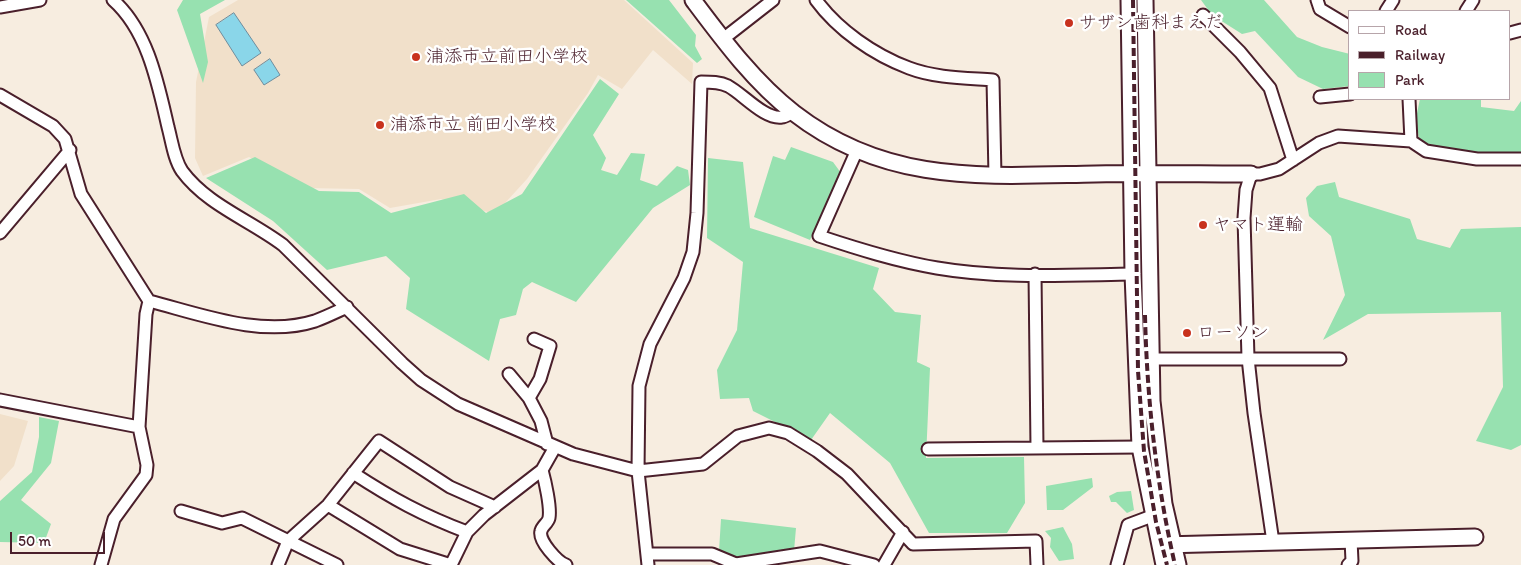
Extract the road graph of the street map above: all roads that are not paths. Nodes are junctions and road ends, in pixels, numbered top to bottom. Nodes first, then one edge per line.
1 (40, 0) edge
2 (113, 0) edge
3 (693, 0) edge
4 (773, 0) edge
5 (816, 0) edge
6 (1129, 0) edge
7 (1145, 0) edge
8 (1317, 0) edge
9 (0, 7) edge
10 (1203, 15) dead end
11 (1348, 26) edge
12 (723, 39) junction
13 (1348, 94) edge
14 (0, 95) edge
15 (1320, 97) dead end
16 (1409, 100) edge
17 (793, 112) junction
18 (1411, 141) junction
19 (70, 150) junction
20 (857, 150) junction
21 (1293, 160) junction
22 (1521, 160) edge
23 (1131, 174) junction
24 (1147, 174) junction
25 (1251, 174) junction
26 (994, 176) junction
27 (0, 233) edge
28 (1035, 274) junction
29 (1132, 274) junction
30 (149, 301) junction
31 (347, 307) junction
32 (534, 339) dead end
33 (1149, 358) junction
34 (1248, 358) junction
35 (1340, 359) dead end
36 (509, 374) dead end
37 (529, 398) junction
38 (0, 400) edge
39 (139, 427) junction
40 (551, 445) junction
41 (1140, 447) junction
42 (1037, 448) junction
43 (928, 449) dead end
44 (542, 470) junction
45 (638, 471) junction
46 (354, 473) junction
47 (328, 504) junction
48 (495, 507) junction
49 (181, 511) dead end
50 (1152, 516) junction
51 (467, 532) junction
52 (903, 532) junction
53 (1475, 537) dead end
54 (1352, 540) junction
55 (288, 542) junction
56 (1273, 542) junction
57 (1166, 545) junction
58 (648, 559) edge
59 (101, 565) edge
60 (278, 565) edge
61 (337, 565) edge
62 (451, 565) edge
63 (566, 565) edge
64 (874, 565) edge
65 (884, 565) edge
66 (1037, 565) edge
67 (1117, 565) edge
68 (1164, 565) edge
69 (1178, 565) edge
70 (1348, 565) edge

1 - 9 street
2 - 31 street
3 - 12 street
4 - 12 street
5 - 26 street
6 - 23 street
7 - 24 street
8 - 11 street
10 - 21 street
12 - 17 street
13 - 15 street
14 - 19 street
16 - 18 street
17 - 20 street
17 - 45 street
18 - 21 street
18 - 22 street
19 - 27 street
19 - 30 street
20 - 26 street
20 - 28 street
21 - 25 street
23 - 24 street
23 - 26 street
23 - 29 street
24 - 25 street
24 - 33 street
25 - 34 street
28 - 29 street
28 - 42 street
29 - 41 street
30 - 31 street
30 - 39 street
31 - 40 street
32 - 37 street
33 - 34 street
33 - 57 street
34 - 35 street
34 - 56 street
36 - 37 street
37 - 40 street
38 - 39 street
39 - 59 street
40 - 44 street
40 - 45 street
41 - 42 street
41 - 50 street
42 - 43 street
44 - 48 street
44 - 63 street
45 - 52 street
45 - 58 street
46 - 47 street
46 - 48 street
46 - 51 street
47 - 55 street
47 - 62 street
48 - 51 street
49 - 55 street
50 - 57 street
50 - 67 street
51 - 62 street
52 - 65 street
52 - 66 street
53 - 54 street
54 - 56 street
54 - 70 street
55 - 60 street
55 - 61 street
56 - 57 street
57 - 68 street
57 - 69 street
58 - 64 street

